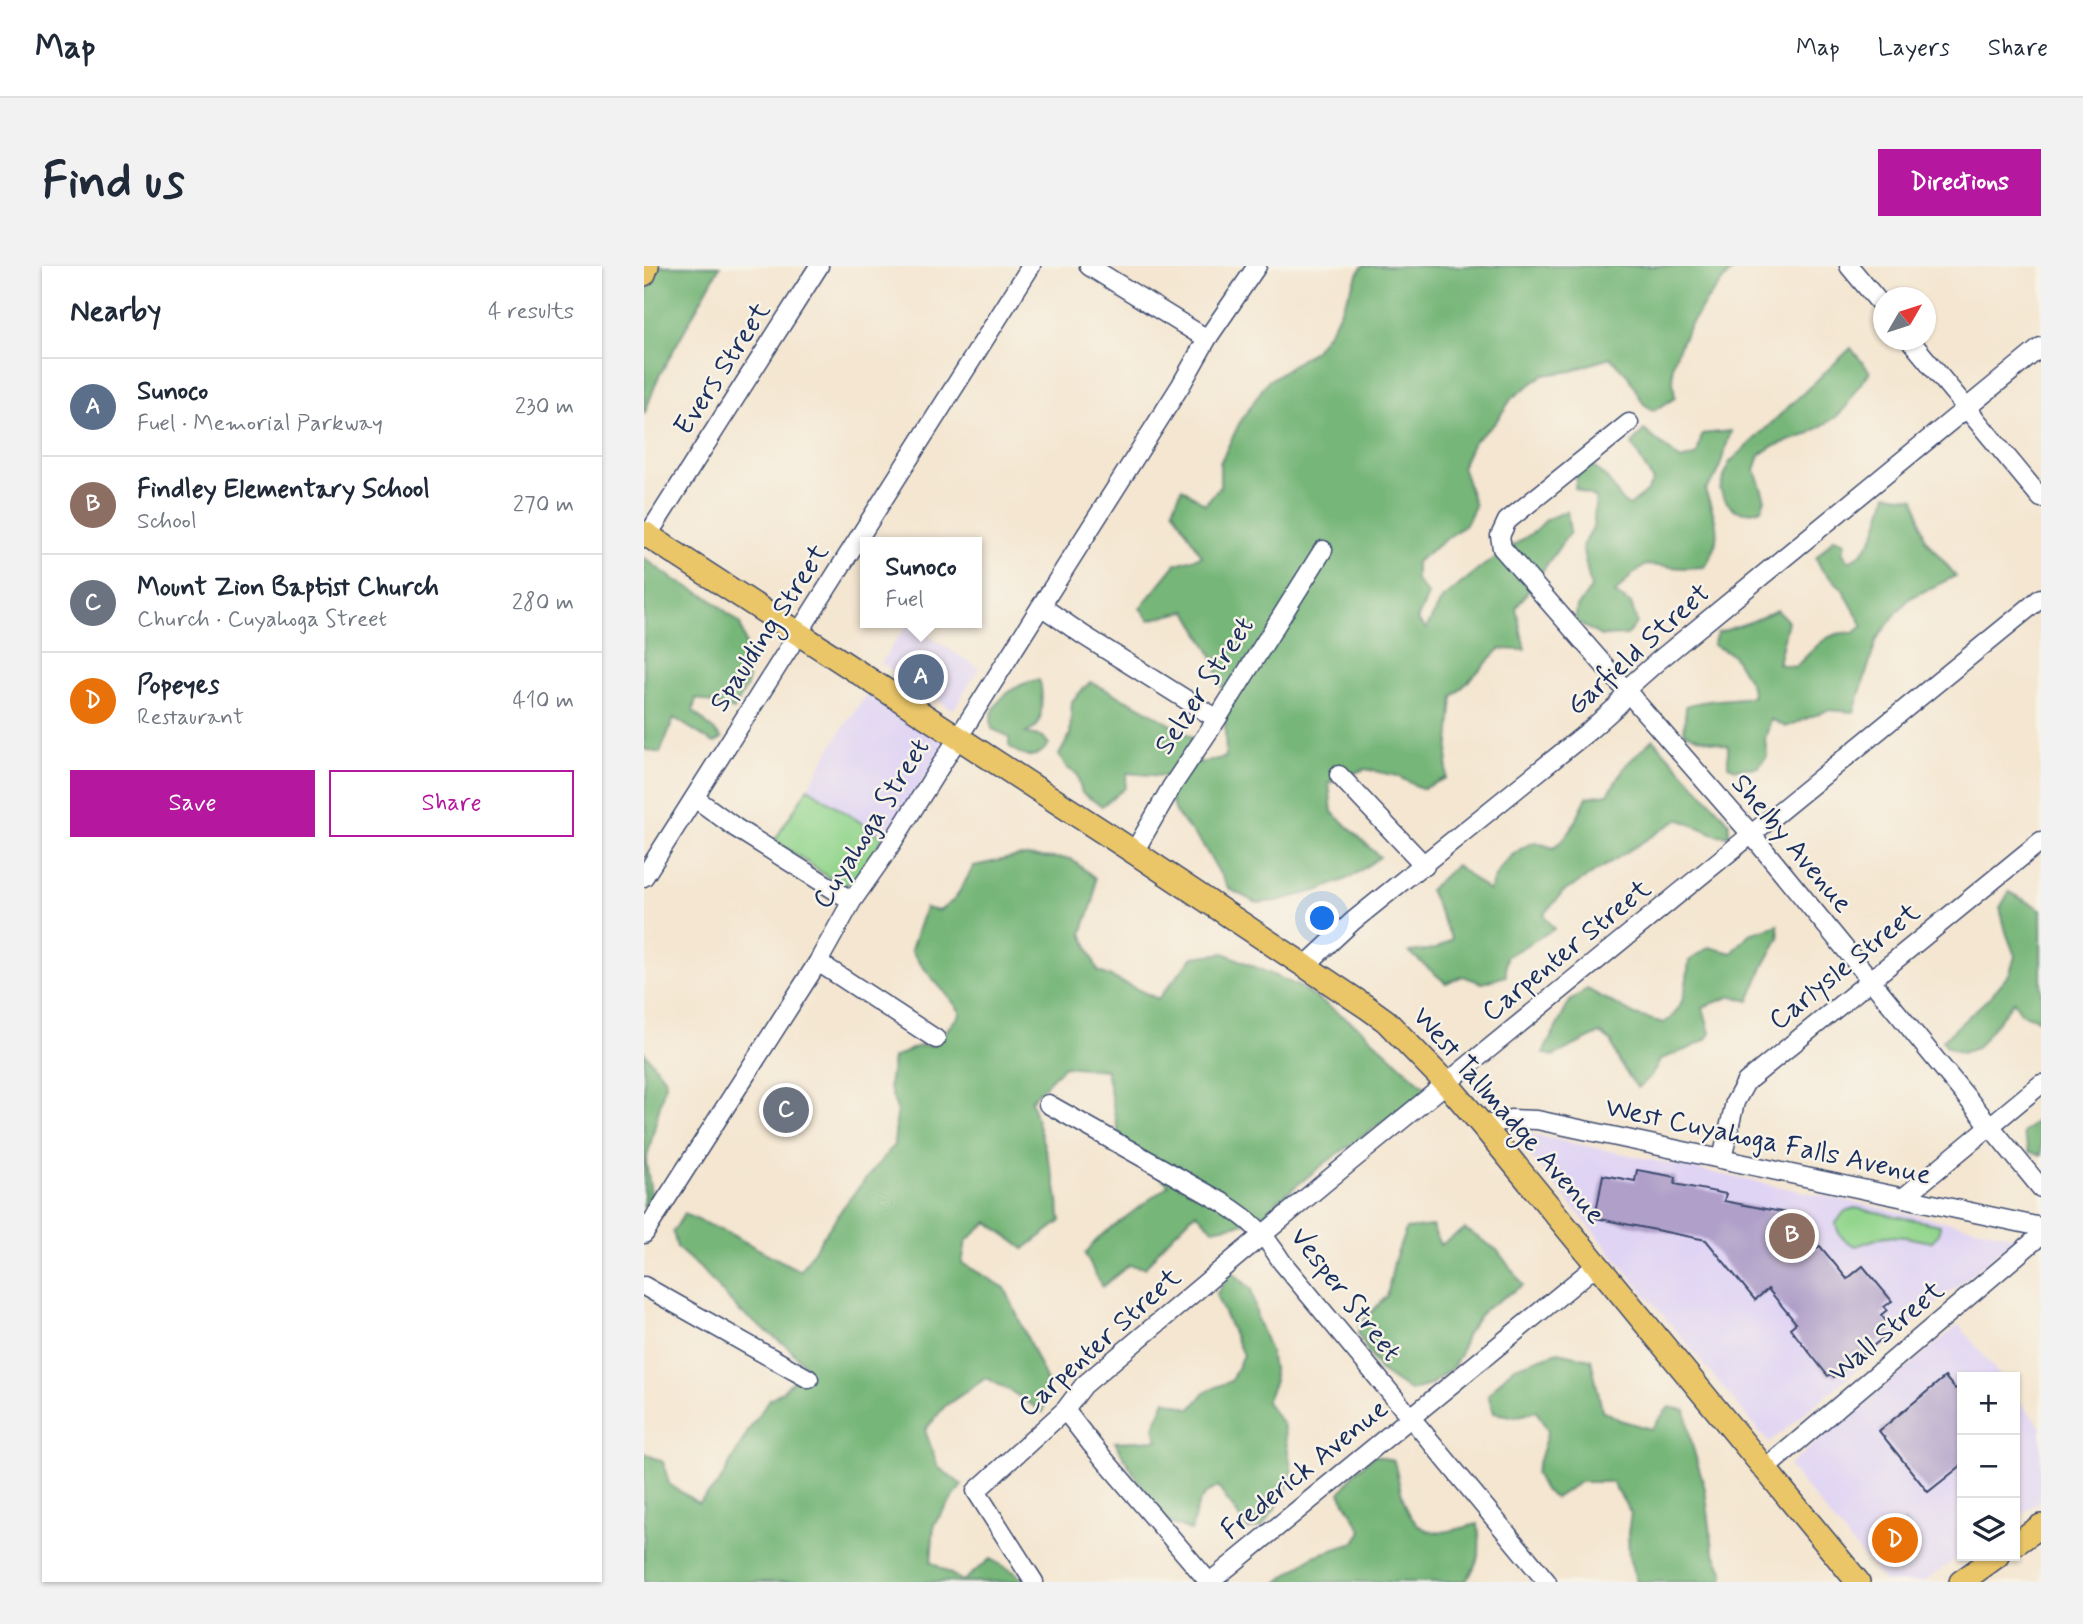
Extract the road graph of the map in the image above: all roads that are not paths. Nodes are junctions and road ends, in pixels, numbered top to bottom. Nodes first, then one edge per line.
1 (647, 266) edge
2 (819, 266) edge
3 (1031, 266) edge
4 (1089, 266) edge
5 (1256, 266) edge
6 (1849, 266) edge
7 (644, 274) edge
8 (1873, 295) edge
9 (1207, 339) junction
10 (2041, 347) edge
11 (1918, 350) edge
12 (1966, 407) junction
13 (1629, 423) dead end
14 (2041, 498) edge
15 (646, 534) edge
16 (860, 537) edge
17 (860, 537) edge
18 (1323, 550) dead end
19 (2041, 598) edge
20 (1041, 607) junction
21 (799, 634) junction
22 (1625, 692) junction
23 (1217, 719) junction
24 (958, 736) junction
25 (1339, 775) dead end
26 (695, 798) junction
27 (1751, 834) junction
28 (2041, 841) edge
29 (1134, 852) junction
30 (1425, 866) junction
31 (644, 877) edge
32 (852, 901) junction
33 (818, 962) junction
34 (1305, 966) junction
35 (1871, 981) junction
36 (936, 1039) dead end
37 (1447, 1084) junction
38 (2041, 1084) edge
39 (1048, 1104) dead end
40 (1483, 1126) junction
41 (1990, 1126) junction
42 (1722, 1159) junction
43 (2041, 1188) edge
44 (1903, 1198) junction
45 (2041, 1227) edge
46 (644, 1234) edge
47 (1264, 1234) junction
48 (2041, 1235) edge
49 (1597, 1265) junction
50 (644, 1286) edge
51 (809, 1379) dead end
52 (1065, 1409) junction
53 (1410, 1418) junction
54 (1765, 1469) junction
55 (2041, 1526) edge
56 (2020, 1541) edge
57 (1990, 1561) edge
58 (1034, 1582) edge
59 (1209, 1582) edge
60 (1547, 1582) edge
61 (1858, 1582) edge
62 (1961, 1582) edge

1 - 7 main road
2 - 15 street, Evers Street
3 - 17 street, Spaulding Street
4 - 9 street
5 - 9 street, Cuyahoga Street
6 - 8 street
9 - 20 street, Cuyahoga Street
10 - 12 street, Garfield Street
11 - 12 street
12 - 14 street
12 - 22 street, Garfield Street
13 - 22 street, Shelby Avenue
15 - 21 main road, West Tallmadge Avenue
16 - 21 street, Spaulding Street
18 - 23 street, Selzer Street
19 - 27 street, Carpenter Street
20 - 23 street
20 - 24 street, Cuyahoga Street
21 - 24 main road, West Tallmadge Avenue
21 - 26 street, Spaulding Street
22 - 27 street, Shelby Avenue
22 - 30 street, Garfield Street
23 - 29 street, Selzer Street
24 - 29 main road, West Tallmadge Avenue
24 - 32 street, Cuyahoga Street
25 - 30 street
26 - 31 street, Spaulding Street
26 - 32 street
27 - 35 street, Shelby Avenue
27 - 37 street, Carpenter Street
28 - 35 street, Carlysle Street
29 - 34 main road, West Tallmadge Avenue
30 - 34 street, Garfield Street
32 - 33 street, Cuyahoga Street
33 - 36 street
33 - 46 street, Cuyahoga Street
34 - 37 main road, West Tallmadge Avenue
35 - 41 street, Shelby Avenue
35 - 42 street, Carlysle Street
37 - 40 main road, West Tallmadge Avenue
37 - 47 street, Carpenter Street
38 - 41 street
39 - 47 street, Vesper Street
40 - 42 street, West Cuyahoga Falls Avenue
40 - 49 main road, West Tallmadge Avenue
41 - 43 street, Shelby Avenue
41 - 44 street
42 - 44 street, West Cuyahoga Falls Avenue
44 - 45 street, West Cuyahoga Falls Avenue
47 - 52 street, Carpenter Street
47 - 53 street, Vesper Street
48 - 54 street, Wall Street
49 - 53 street, Frederick Avenue
49 - 54 main road, West Tallmadge Avenue
50 - 51 street
52 - 58 street, Carpenter Street
52 - 59 street
53 - 59 street, Frederick Avenue
53 - 60 street, Vesper Street
54 - 61 main road, West Tallmadge Avenue
55 - 56 main road
57 - 62 main road

